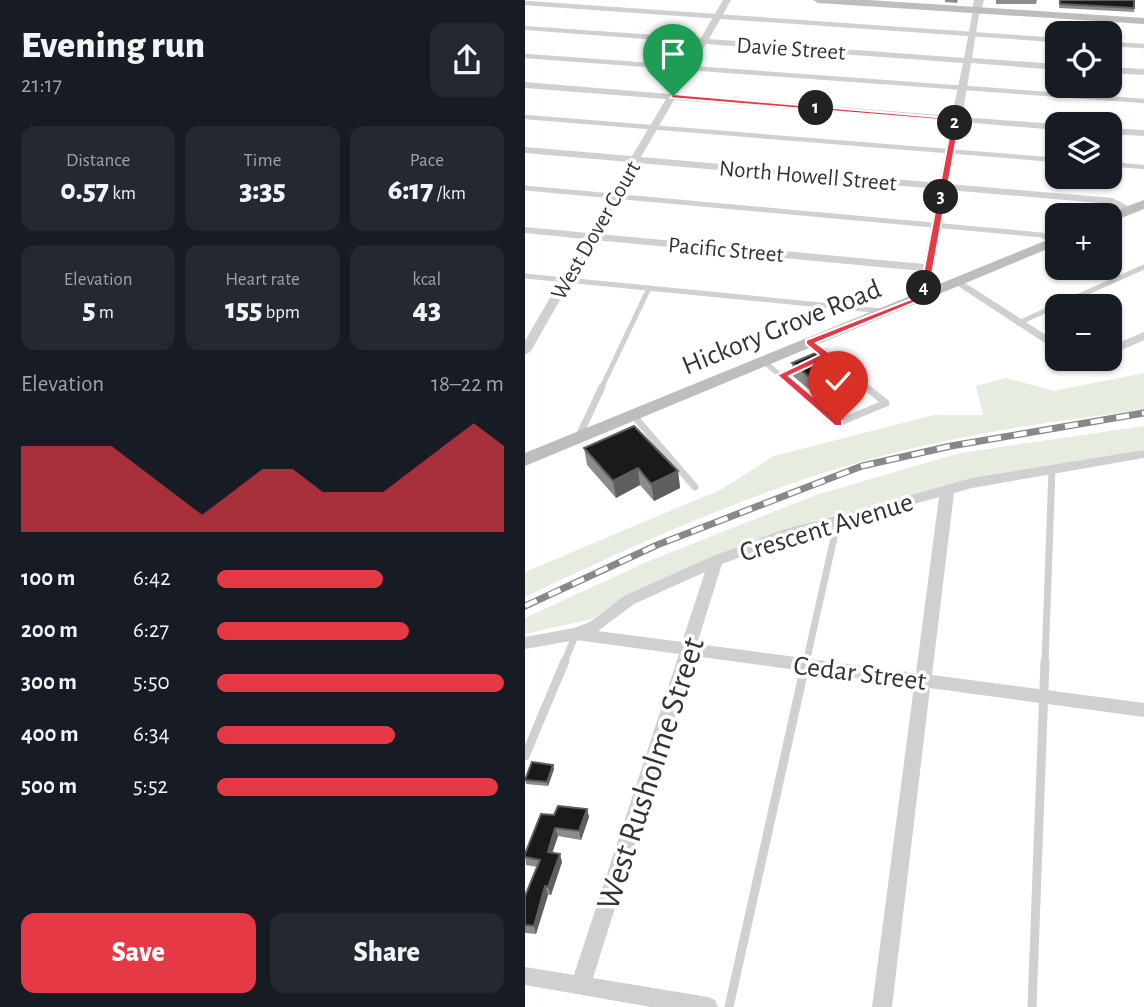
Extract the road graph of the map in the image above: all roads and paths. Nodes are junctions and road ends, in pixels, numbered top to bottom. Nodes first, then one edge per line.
1 (727, 0) edge
2 (818, 0) edge
3 (841, 1) edge
4 (525, 3) edge
5 (916, 3) edge
6 (978, 5) edge
7 (719, 16) junction
8 (1144, 21) edge
9 (525, 28) edge
10 (972, 35) junction
11 (1045, 39) edge
12 (705, 41) junction
13 (1122, 45) edge
14 (1144, 46) edge
15 (525, 56) edge
16 (967, 61) junction
17 (1045, 66) edge
18 (689, 68) junction
19 (1122, 71) edge
20 (1144, 72) edge
21 (525, 85) edge
22 (961, 89) junction
23 (673, 96) junction
24 (1144, 101) edge
25 (525, 117) edge
26 (956, 119) junction
27 (1045, 126) edge
28 (655, 127) junction
29 (1122, 132) edge
30 (1144, 133) edge
31 (525, 150) edge
32 (950, 151) junction
33 (1045, 159) edge
34 (636, 160) junction
35 (1122, 165) edge
36 (1144, 167) edge
37 (943, 187) junction
38 (525, 188) edge
39 (614, 196) junction
40 (1137, 207) edge
41 (935, 226) junction
42 (525, 230) edge
43 (591, 236) junction
44 (1045, 236) edge
45 (1045, 245) edge
46 (1144, 267) edge
47 (927, 268) junction
48 (525, 276) edge
49 (565, 280) junction
50 (959, 282) junction
51 (649, 288) junction
52 (923, 297) junction
53 (885, 311) junction
54 (1018, 323) junction
55 (531, 328) edge
56 (1144, 336) edge
57 (1045, 340) edge
58 (1122, 346) edge
59 (525, 351) edge
60 (763, 360) junction
61 (836, 363) edge
62 (793, 370) edge
63 (782, 375) junction
64 (633, 415) junction
65 (579, 438) junction
66 (1144, 454) edge
67 (525, 460) edge
68 (1052, 469) junction
69 (695, 487) dead end
70 (947, 490) junction
71 (838, 520) junction
72 (716, 561) junction
73 (576, 634) junction
74 (525, 643) edge
75 (688, 650) junction
76 (806, 665) junction
77 (923, 680) junction
78 (1044, 696) junction
79 (1144, 710) edge
80 (525, 756) edge
81 (525, 976) edge
82 (581, 985) junction
83 (664, 1003) edge
84 (708, 1007) edge
85 (729, 1007) edge
86 (882, 1007) edge
87 (1032, 1007) edge

1 - 7 street, West Dover Court
2 - 3 main road
3 - 5 main road
4 - 7 lane
5 - 6 main road
6 - 8 main road
6 - 10 street
7 - 10 lane
7 - 12 street, West Dover Court
9 - 12 street, Davie Street
10 - 11 lane
10 - 16 street
12 - 16 street, Davie Street
12 - 18 street, West Dover Court
13 - 14 lane
15 - 18 lane
16 - 17 street, Davie Street
16 - 22 street
18 - 22 lane
18 - 23 street, West Dover Court
19 - 20 street
21 - 23 street
22 - 24 lane
22 - 26 street
23 - 26 street
23 - 28 street, West Dover Court
25 - 28 lane
26 - 27 street
26 - 32 street
28 - 32 lane
28 - 34 street, West Dover Court
29 - 30 street
31 - 34 street, North Howell Street
32 - 33 lane
32 - 37 street
34 - 37 street, North Howell Street
34 - 39 street, West Dover Court
35 - 36 lane
37 - 40 street, North Howell Street
37 - 41 street
38 - 39 lane
39 - 41 lane
39 - 43 street, West Dover Court
41 - 44 lane
41 - 47 street
42 - 43 street, Pacific Street
43 - 47 street, Pacific Street
43 - 49 street, West Dover Court
45 - 50 main road, Hickory Grove Road
46 - 54 lane
47 - 52 street
48 - 49 lane
49 - 51 lane
49 - 55 street, West Dover Court
50 - 52 main road, Hickory Grove Road
50 - 54 street
51 - 53 lane
51 - 65 lane
52 - 53 main road, Hickory Grove Road
53 - 60 main road, Hickory Grove Road
54 - 57 street
55 - 59 street, West Dover Court
56 - 58 street
60 - 63 lane
60 - 64 main road, Hickory Grove Road
61 - 63 lane
62 - 63 lane
64 - 65 main road, Hickory Grove Road
64 - 69 lane
65 - 67 main road, Hickory Grove Road
66 - 68 street, Crescent Avenue
68 - 70 street, Crescent Avenue
68 - 78 lane
70 - 71 street, Crescent Avenue
70 - 77 street
71 - 72 street, Crescent Avenue
71 - 76 lane
72 - 73 street, Crescent Avenue
72 - 75 street, West Rusholme Street
73 - 74 street, Crescent Avenue
73 - 75 street, Cedar Street
73 - 80 lane
75 - 76 street, Cedar Street
75 - 82 street, West Rusholme Street
76 - 77 street, Cedar Street
76 - 85 lane
77 - 78 street, Cedar Street
77 - 86 street
78 - 79 street, Cedar Street
78 - 87 lane
81 - 82 street
82 - 83 street
83 - 84 street

